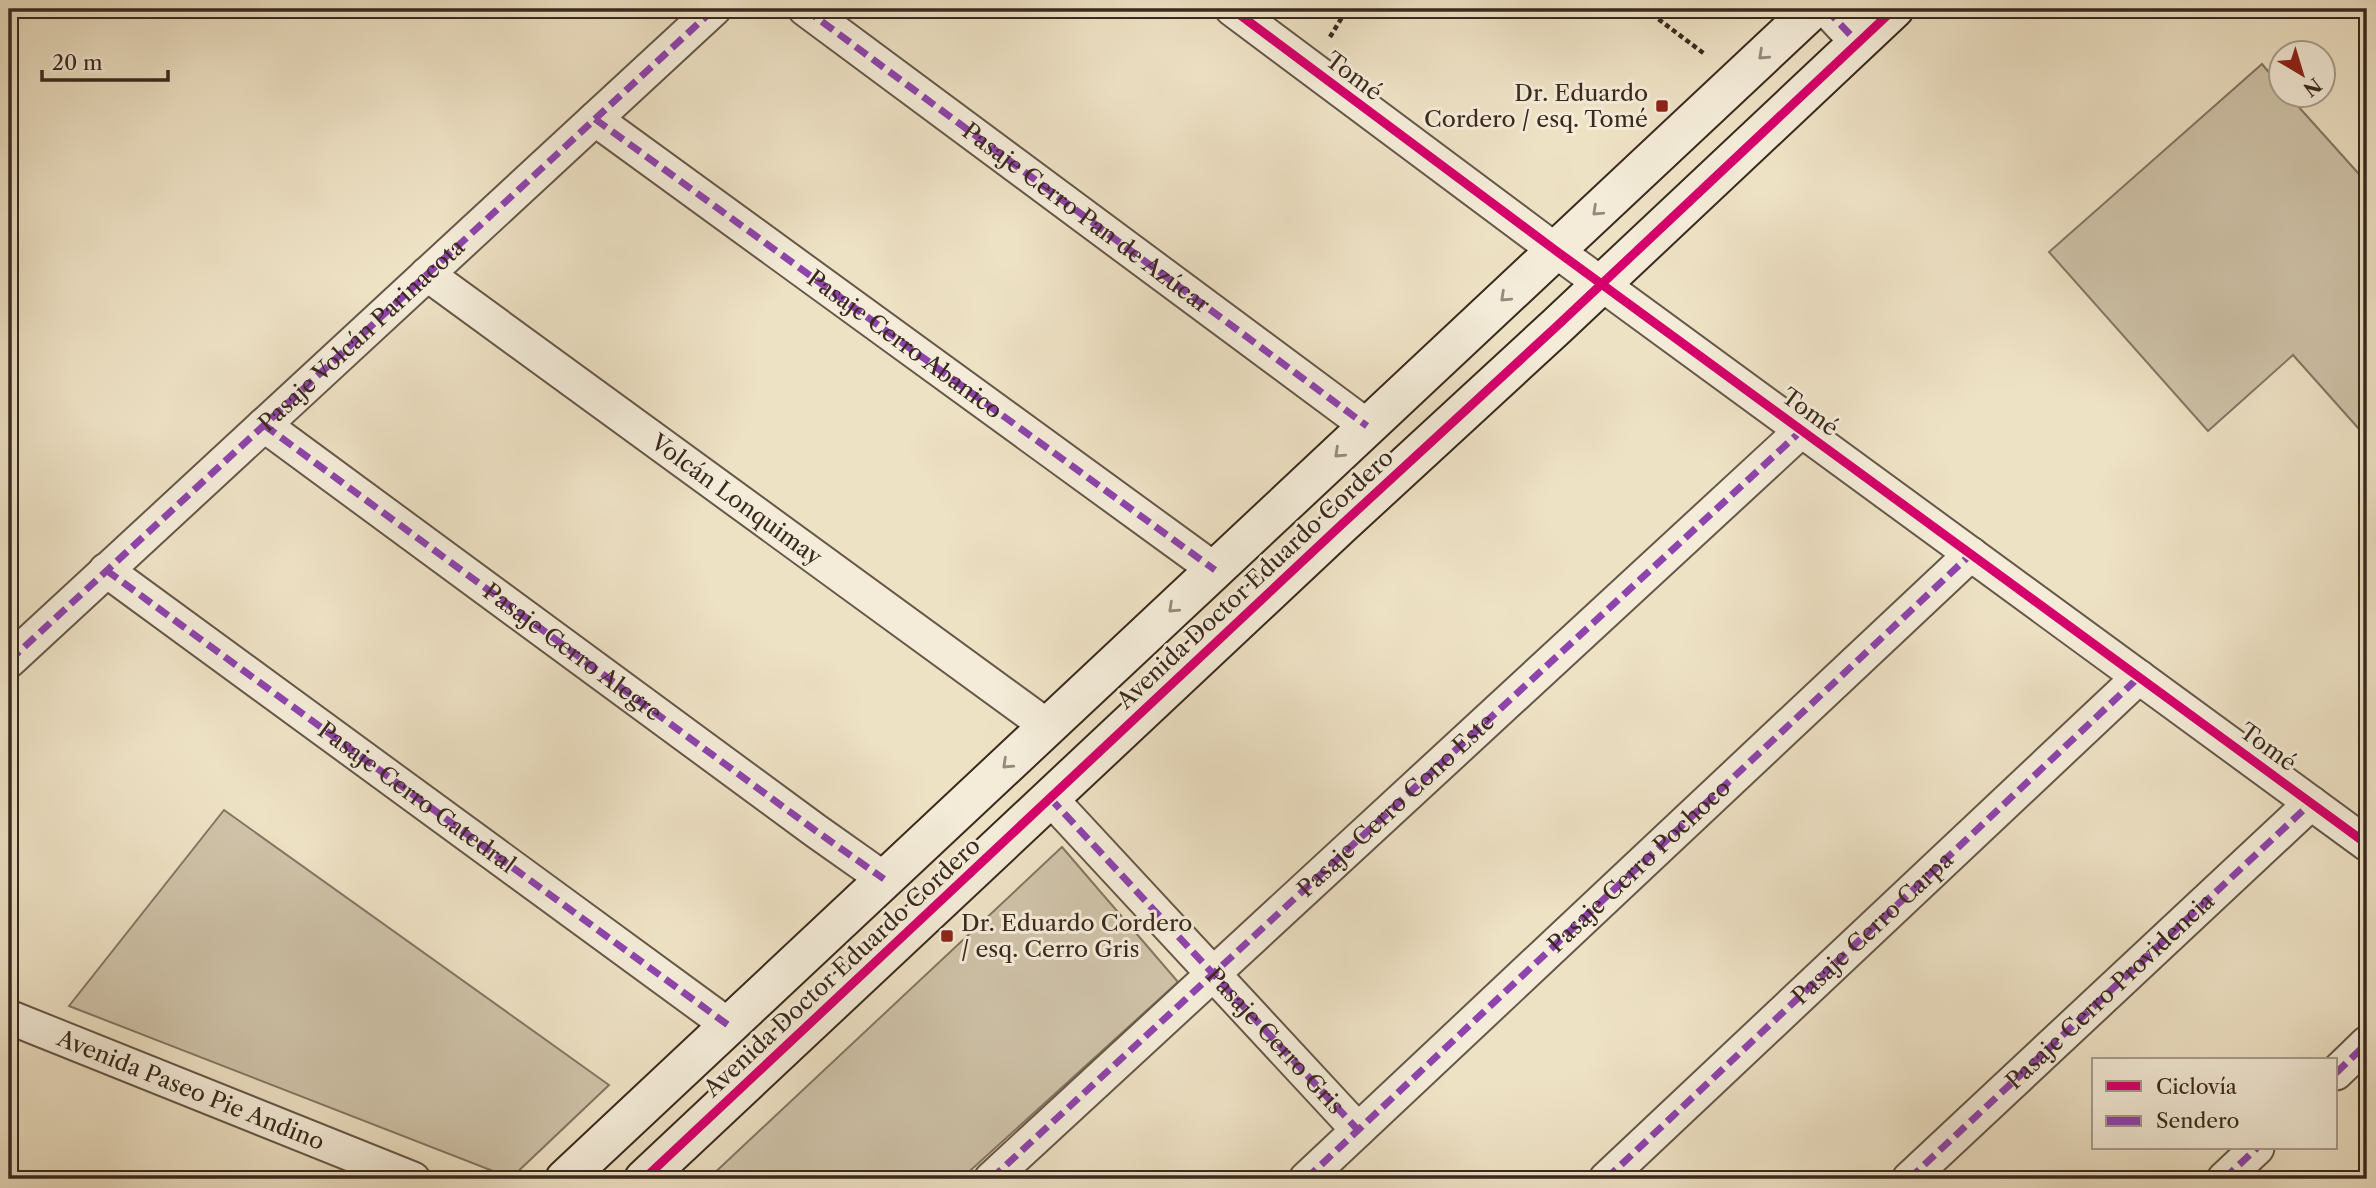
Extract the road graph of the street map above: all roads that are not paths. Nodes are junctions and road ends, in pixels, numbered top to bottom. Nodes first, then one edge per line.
1 (715, 9) edge
2 (806, 9) edge
3 (1232, 9) edge
4 (1813, 9) edge
5 (1826, 9) edge
6 (1894, 9) edge
7 (1858, 43) junction
8 (595, 119) junction
9 (1555, 250) junction
10 (427, 274) junction
11 (1602, 284) junction
12 (264, 425) junction
13 (1367, 426) junction
14 (1802, 430) junction
15 (1971, 554) junction
16 (107, 570) junction
17 (1215, 570) junction
18 (9, 661) edge
19 (2140, 677) junction
20 (1047, 726) junction
21 (1050, 798) junction
22 (2311, 803) junction
23 (2363, 833) edge
24 (884, 879) junction
25 (1214, 974) junction
26 (9, 1017) edge
27 (728, 1025) junction
28 (2367, 1043) edge
29 (2338, 1071) edge
30 (1358, 1130) junction
31 (2255, 1150) edge
32 (413, 1179) edge
33 (565, 1179) edge
34 (644, 1179) edge
35 (991, 1179) edge
36 (1306, 1179) edge
37 (1606, 1179) edge
38 (1909, 1179) edge
39 (2224, 1179) edge

1 - 8 street, Pasaje Volcán Parinacota
2 - 13 street, Pasaje Cerro Pan de Azúcar
3 - 9 street, Tomé
4 -> 9 street, Avenida Doctor Eduardo Cordero
5 - 7 street
6 - 7 street, Avenida Doctor Eduardo Cordero
7 - 11 street, Avenida Doctor Eduardo Cordero
8 - 10 street, Pasaje Volcán Parinacota
8 - 17 street, Pasaje Cerro Abanico
9 - 11 street, Tomé
9 -> 13 street, Avenida Doctor Eduardo Cordero
10 - 12 street, Pasaje Volcán Parinacota
10 - 20 street, Volcán Lonquimay
11 - 14 street, Tomé
11 - 21 street, Avenida Doctor Eduardo Cordero
12 - 16 street, Pasaje Volcán Parinacota
12 - 24 street, Pasaje Cerro Alegre
13 -> 17 street, Avenida Doctor Eduardo Cordero
14 - 15 street, Tomé
14 - 25 street, Pasaje Cerro Cono Este
15 - 19 street, Tomé
15 - 30 street, Pasaje Cerro Pochoco
16 - 18 street, Pasaje Volcán Parinacota
16 - 27 street, Pasaje Cerro Catedral
17 -> 20 street, Avenida Doctor Eduardo Cordero
19 - 22 street, Tomé
19 - 37 street, Pasaje Cerro Carpa
20 -> 24 street, Avenida Doctor Eduardo Cordero
21 - 25 street, Pasaje Cerro Gris
21 - 34 street, Avenida Doctor Eduardo Cordero
22 - 23 street, Tomé
22 - 38 street, Pasaje Cerro Providencia
24 - 27 street, Avenida Doctor Eduardo Cordero
25 - 30 street, Pasaje Cerro Gris
25 - 35 street, Pasaje Cerro Cono Este
26 - 32 street, Avenida Paseo Pie Andino
27 - 33 street, Avenida Doctor Eduardo Cordero
28 - 29 street
30 - 36 street, Pasaje Cerro Pochoco
31 - 39 street

